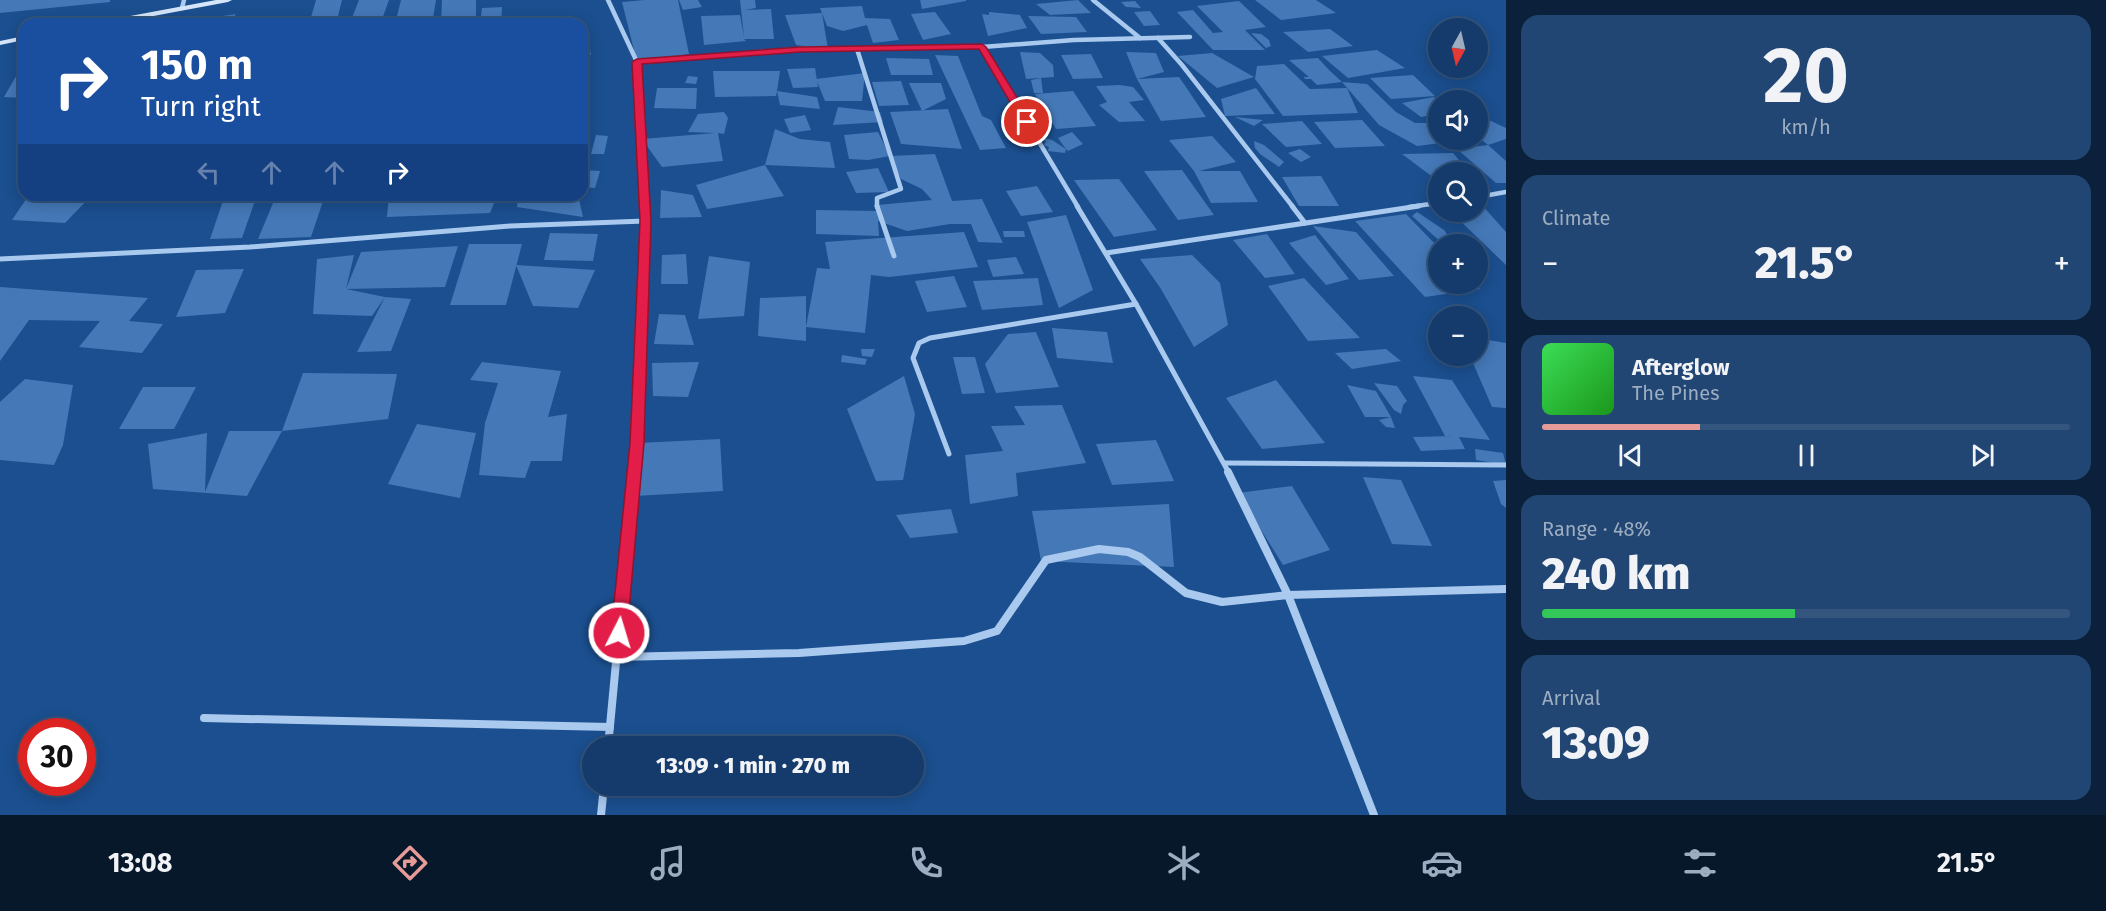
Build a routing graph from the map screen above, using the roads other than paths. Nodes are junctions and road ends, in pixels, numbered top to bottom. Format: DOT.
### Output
graph roads {
  1 [pos="228,0"];
  2 [pos="608,0"];
  3 [pos="1094,0"];
  4 [pos="183,4"];
  5 [pos="124,18"];
  6 [pos="1190,37"];
  7 [pos="1141,38"];
  8 [pos="1158,38"];
  9 [pos="18,39"];
  10 [pos="0,43"];
  11 [pos="982,47"];
  12 [pos="857,49"];
  13 [pos="637,62"];
  14 [pos="1506,192"];
  15 [pos="1488,195"];
  16 [pos="1428,205"];
  17 [pos="645,221"];
  18 [pos="1305,223"];
  19 [pos="1106,254"];
  20 [pos="894,256"];
  21 [pos="0,259"];
  22 [pos="1136,304"];
  23 [pos="950,454"];
  24 [pos="1224,463"];
  25 [pos="1506,465"];
  26 [pos="1506,590"];
  27 [pos="1288,595"];
  28 [pos="617,657"];
  29 [pos="204,718"];
  30 [pos="610,727"];
  31 [pos="609,736"];
  32 [pos="603,796"];
  33 [pos="601,815"];
  34 [pos="1374,815"];
  1 -- 4 [label="main road"];
  2 -- 13 [label="street"];
  3 -- 7 [label="street"];
  4 -- 5 [label="main road"];
  6 -- 8 [label="street"];
  7 -- 8 [label="street"];
  7 -- 11 [label="street"];
  8 -- 18 [label="street"];
  9 -- 10 [label="main road"];
  11 -- 12 [label="street"];
  11 -- 19 [label="street"];
  12 -- 13 [label="street"];
  12 -- 20 [label="street"];
  13 -- 17 [label="street"];
  14 -- 15 [label="street"];
  16 -- 18 [label="street"];
  17 -- 21 [label="street"];
  17 -- 28 [label="street"];
  18 -- 19 [label="street"];
  19 -- 22 [label="street"];
  22 -- 23 [label="street"];
  22 -- 24 [label="street"];
  24 -- 25 [label="street"];
  24 -- 27 [label="street"];
  26 -- 27 [label="street"];
  27 -- 28 [label="street"];
  27 -- 34 [label="street"];
  28 -- 30 [label="street"];
  29 -- 30 [label="street"];
  30 -- 31 [label="street"];
  32 -- 33 [label="street"];
}
